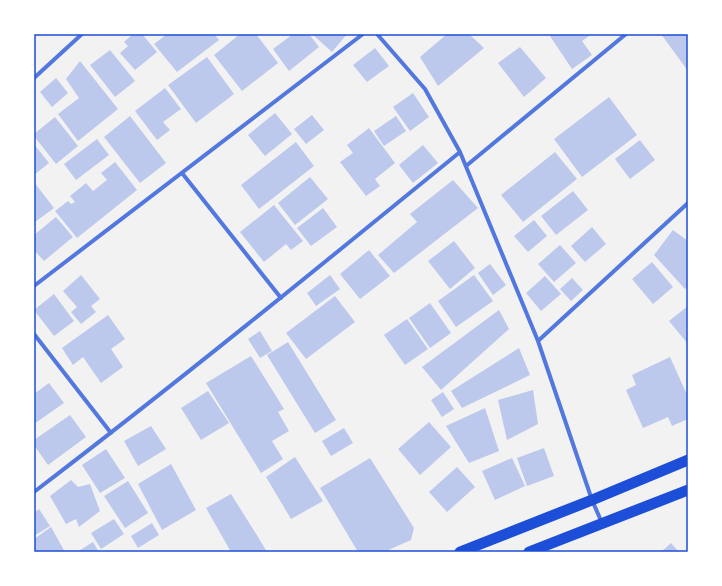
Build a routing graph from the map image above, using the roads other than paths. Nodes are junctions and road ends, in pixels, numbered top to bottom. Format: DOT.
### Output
graph roads {
  1 [pos="82,34"];
  2 [pos="363,34"];
  3 [pos="377,34"];
  4 [pos="626,34"];
  5 [pos="620,36"];
  6 [pos="34,78"];
  7 [pos="460,152"];
  8 [pos="466,166"];
  9 [pos="182,173"];
  10 [pos="688,203"];
  11 [pos="34,286"];
  12 [pos="281,298"];
  13 [pos="34,334"];
  14 [pos="538,341"];
  15 [pos="111,433"];
  16 [pos="688,460"];
  17 [pos="688,490"];
  18 [pos="34,492"];
  19 [pos="592,500"];
  20 [pos="602,524"];
  21 [pos="460,552"];
  22 [pos="529,552"];
  1 -- 6 [label="street"];
  2 -- 9 [label="street"];
  3 -- 7 [label="street"];
  4 -- 5 [label="street"];
  5 -- 8 [label="street"];
  7 -- 8 [label="street"];
  7 -- 12 [label="street"];
  8 -- 14 [label="street"];
  9 -- 11 [label="street"];
  9 -- 12 [label="street"];
  10 -- 14 [label="street"];
  12 -- 15 [label="street"];
  13 -- 15 [label="street"];
  14 -- 19 [label="street"];
  15 -- 18 [label="street"];
  16 -- 19 [label="highway"];
  17 -- 20 [label="highway"];
  19 -- 20 [label="street"];
  19 -- 21 [label="highway"];
  20 -- 22 [label="highway"];
}
